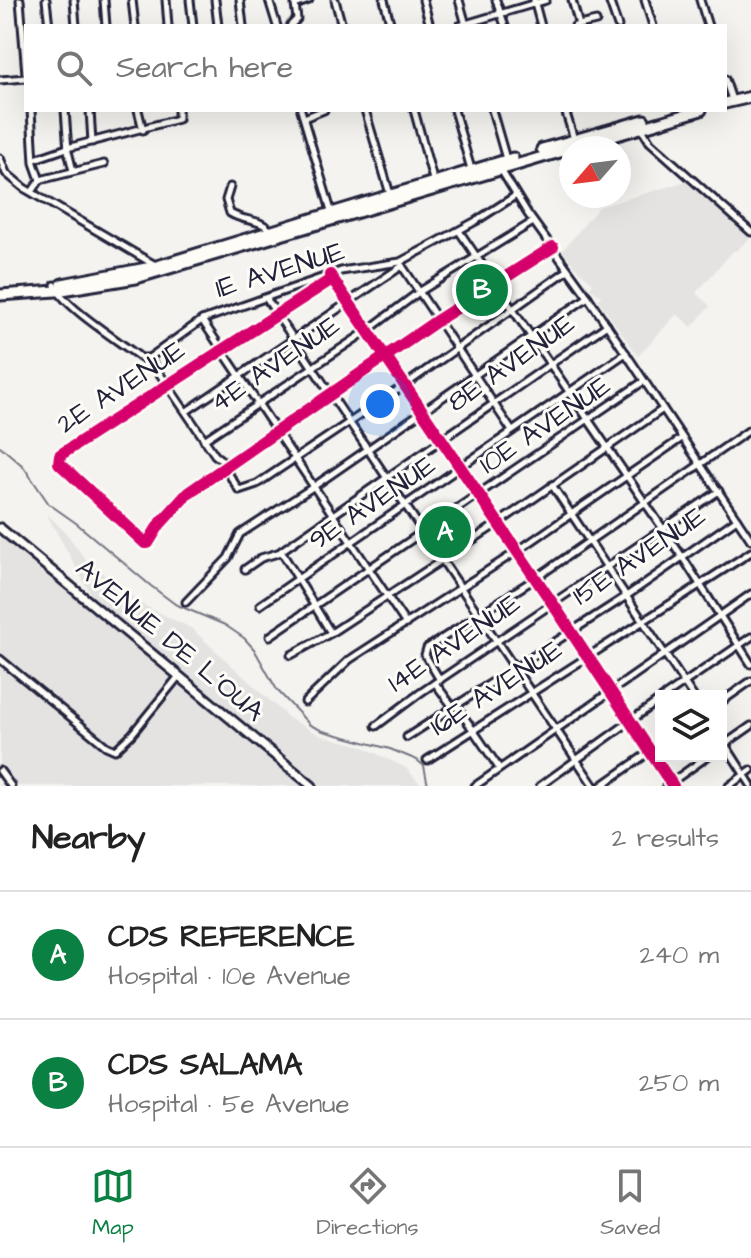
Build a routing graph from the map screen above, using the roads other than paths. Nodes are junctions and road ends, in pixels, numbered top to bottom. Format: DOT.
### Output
graph roads {
  1 [pos="20,0"];
  2 [pos="46,0"];
  3 [pos="74,0"];
  4 [pos="104,0"];
  5 [pos="132,0"];
  6 [pos="166,0"];
  7 [pos="190,0"];
  8 [pos="215,0"];
  9 [pos="240,0"];
  10 [pos="269,0"];
  11 [pos="309,0"];
  12 [pos="335,0"];
  13 [pos="384,0"];
  14 [pos="423,0"];
  15 [pos="459,0"];
  16 [pos="496,0"];
  17 [pos="546,0"];
  18 [pos="572,0"];
  19 [pos="609,0"];
  20 [pos="645,0"];
  21 [pos="700,0"];
  22 [pos="534,2"];
  23 [pos="500,13"];
  24 [pos="596,21"];
  25 [pos="49,24"];
  26 [pos="76,24"];
  27 [pos="106,24"];
  28 [pos="135,24"];
  29 [pos="168,24"];
  30 [pos="193,24"];
  31 [pos="218,24"];
  32 [pos="243,24"];
  33 [pos="276,24"];
  34 [pos="292,24"];
  35 [pos="341,24"];
  36 [pos="390,24"];
  37 [pos="429,24"];
  38 [pos="464,24"];
  39 [pos="467,24"];
  40 [pos="504,24"];
  41 [pos="540,24"];
  42 [pos="577,24"];
  43 [pos="585,24"];
  44 [pos="617,24"];
  45 [pos="652,24"];
  46 [pos="707,24"];
  47 [pos="24,51"];
  48 [pos="24,76"];
  49 [pos="0,80"];
  50 [pos="751,94"];
  51 [pos="728,99"];
  52 [pos="31,112"];
  53 [pos="65,112"];
  54 [pos="90,112"];
  55 [pos="138,112"];
  56 [pos="178,112"];
  57 [pos="302,112"];
  58 [pos="319,112"];
  59 [pos="366,112"];
  60 [pos="415,112"];
  61 [pos="455,112"];
  62 [pos="492,112"];
  63 [pos="566,112"];
  64 [pos="669,112"];
  65 [pos="688,112"];
  66 [pos="304,118"];
  67 [pos="642,119"];
  68 [pos="143,130"];
  69 [pos="573,136"];
  70 [pos="584,136"];
  71 [pos="92,142"];
  72 [pos="559,144"];
  73 [pos="67,148"];
  74 [pos="0,158"];
  75 [pos="35,159"];
  76 [pos="104,164"];
  77 [pos="501,164"];
  78 [pos="471,169"];
  79 [pos="73,171"];
  80 [pos="40,180"];
  81 [pos="435,184"];
  82 [pos="230,187"];
  83 [pos="32,192"];
  84 [pos="390,194"];
  85 [pos="515,196"];
  86 [pos="332,215"];
  87 [pos="533,222"];
  88 [pos="270,230"];
  89 [pos="459,231"];
  90 [pos="751,232"];
  91 [pos="553,247"];
  92 [pos="477,258"];
  93 [pos="401,264"];
  94 [pos="162,268"];
  95 [pos="568,270"];
  96 [pos="331,277"];
  97 [pos="496,285"];
  98 [pos="0,288"];
  99 [pos="56,288"];
  100 [pos="419,292"];
  101 [pos="0,295"];
  102 [pos="588,297"];
  103 [pos="266,298"];
  104 [pos="350,304"];
  105 [pos="513,310"];
  106 [pos="278,314"];
  107 [pos="202,320"];
  108 [pos="438,320"];
  109 [pos="607,325"];
  110 [pos="367,331"];
  111 [pos="530,336"];
  112 [pos="295,339"];
  113 [pos="456,347"];
  114 [pos="221,350"];
  115 [pos="626,353"];
  116 [pos="386,357"];
  117 [pos="149,358"];
  118 [pos="550,365"];
  119 [pos="314,367"];
  120 [pos="474,374"];
  121 [pos="240,377"];
  122 [pos="644,381"];
  123 [pos="169,385"];
  124 [pos="405,385"];
  125 [pos="568,392"];
  126 [pos="331,395"];
  127 [pos="494,403"];
  128 [pos="259,405"];
  129 [pos="663,409"];
  130 [pos="187,411"];
  131 [pos="422,412"];
  132 [pos="587,420"];
  133 [pos="351,422"];
  134 [pos="751,429"];
  135 [pos="278,431"];
  136 [pos="512,431"];
  137 [pos="682,438"];
  138 [pos="204,440"];
  139 [pos="442,440"];
  140 [pos="606,447"];
  141 [pos="367,448"];
  142 [pos="296,459"];
  143 [pos="699,464"];
  144 [pos="227,466"];
  145 [pos="460,467"];
  146 [pos="625,476"];
  147 [pos="385,478"];
  148 [pos="552,485"];
  149 [pos="313,487"];
  150 [pos="719,491"];
  151 [pos="477,496"];
  152 [pos="643,503"];
  153 [pos="405,505"];
  154 [pos="332,514"];
  155 [pos="571,514"];
  156 [pos="737,519"];
  157 [pos="497,524"];
  158 [pos="0,528"];
  159 [pos="663,530"];
  160 [pos="424,532"];
  161 [pos="751,540"];
  162 [pos="588,541"];
  163 [pos="351,542"];
  164 [pos="282,550"];
  165 [pos="516,552"];
  166 [pos="751,552"];
  167 [pos="683,558"];
  168 [pos="442,560"];
  169 [pos="368,568"];
  170 [pos="245,569"];
  171 [pos="606,569"];
  172 [pos="536,578"];
  173 [pos="296,579"];
  174 [pos="700,584"];
  175 [pos="461,587"];
  176 [pos="751,594"];
  177 [pos="388,595"];
  178 [pos="625,597"];
  179 [pos="186,602"];
  180 [pos="553,604"];
  181 [pos="260,605"];
  182 [pos="313,606"];
  183 [pos="480,615"];
  184 [pos="720,615"];
  185 [pos="641,622"];
  186 [pos="406,624"];
  187 [pos="571,631"];
  188 [pos="331,633"];
  189 [pos="270,636"];
  190 [pos="751,637"];
  191 [pos="498,642"];
  192 [pos="739,646"];
  193 [pos="666,653"];
  194 [pos="291,655"];
  195 [pos="588,657"];
  196 [pos="0,659"];
  197 [pos="751,664"];
  198 [pos="515,667"];
  199 [pos="179,676"];
  200 [pos="438,680"];
  201 [pos="751,681"];
  202 [pos="684,683"];
  203 [pos="674,690"];
  204 [pos="689,690"];
  205 [pos="610,691"];
  206 [pos="532,693"];
  207 [pos="727,698"];
  208 [pos="305,702"];
  209 [pos="655,704"];
  210 [pos="454,706"];
  211 [pos="394,707"];
  212 [pos="630,721"];
  213 [pos="376,726"];
  214 [pos="751,726"];
  215 [pos="556,728"];
  216 [pos="472,731"];
  217 [pos="407,737"];
  218 [pos="727,740"];
  219 [pos="655,748"];
  220 [pos="727,749"];
  221 [pos="651,751"];
  222 [pos="577,759"];
  223 [pos="427,760"];
  224 [pos="700,762"];
  225 [pos="499,768"];
  226 [pos="0,771"];
  227 [pos="748,772"];
  228 [pos="670,785"];
  229 [pos="751,785"];
  230 [pos="11,786"];
  231 [pos="312,786"];
  232 [pos="475,786"];
  233 [pos="540,786"];
  234 [pos="594,786"];
  235 [pos="601,786"];
  236 [pos="729,786"];
  1 -- 47 [label="street"];
  2 -- 25 [label="street"];
  3 -- 26 [label="street"];
  4 -- 27 [label="street"];
  5 -- 28 [label="street"];
  6 -- 29 [label="street"];
  7 -- 30 [label="street"];
  8 -- 31 [label="street"];
  9 -- 32 [label="street"];
  10 -- 33 [label="street"];
  11 -- 34 [label="street"];
  12 -- 35 [label="street"];
  13 -- 36 [label="street"];
  14 -- 37 [label="street"];
  15 -- 38 [label="street"];
  16 -- 23 [label="street"];
  17 -- 22 [label="street"];
  18 -- 42 [label="street"];
  19 -- 44 [label="street"];
  20 -- 45 [label="street"];
  21 -- 46 [label="street"];
  22 -- 23 [label="street"];
  22 -- 41 [label="street"];
  23 -- 39 [label="street"];
  23 -- 40 [label="street"];
  24 -- 43 [label="street"];
  48 -- 49 [label="street"];
  50 -- 51 [label="highway"];
  52 -- 75 [label="street"];
  53 -- 73 [label="street"];
  54 -- 71 [label="street"];
  55 -- 68 [label="street"];
  56 -- 68 [label="street"];
  57 -- 66 [label="street"];
  58 -- 66 [label="street"];
  59 -- 84 [label="street"];
  60 -- 81 [label="street"];
  61 -- 78 [label="street"];
  62 -- 77 [label="street"];
  63 -- 69 [label="street"];
  64 -- 67 [label="highway"];
  65 -- 67 [label="highway"];
  66 -- 86 [label="street"];
  67 -- 70 [label="highway"];
  67 -- 77 [label="highway"];
  67 -- 90 [label="street"];
  68 -- 71 [label="street"];
  71 -- 73 [label="street"];
  72 -- 77 [label="highway"];
  73 -- 75 [label="street"];
  73 -- 79 [label="street"];
  74 -- 83 [label="street"];
  75 -- 80 [label="street"];
  76 -- 79 [label="street"];
  77 -- 78 [label="highway"];
  77 -- 81 [label="highway"];
  77 -- 85 [label="street"];
  78 -- 81 [label="highway"];
  79 -- 80 [label="street"];
  80 -- 83 [label="street"];
  81 -- 84 [label="highway"];
  81 -- 86 [label="highway"];
  82 -- 88 [label="street"];
  83 -- 94 [label="street"];
  84 -- 86 [label="highway"];
  85 -- 87 [label="street"];
  85 -- 89 [label="street, 1E AVENUE"];
  86 -- 88 [label="highway"];
  86 -- 94 [label="highway"];
  87 -- 91 [label="street"];
  87 -- 92 [label="street, 4E AVENUE"];
  88 -- 94 [label="highway"];
  89 -- 92 [label="street"];
  89 -- 93 [label="street, 1E AVENUE"];
  91 -- 95 [label="street"];
  91 -- 97 [label="street"];
  92 -- 97 [label="street"];
  92 -- 100 [label="street, 4E AVENUE"];
  93 -- 96 [label="street, 1E AVENUE"];
  93 -- 100 [label="street"];
  93 -- 104 [label="street"];
  94 -- 99 [label="highway"];
  95 -- 102 [label="street"];
  95 -- 105 [label="street"];
  96 -- 103 [label="street, 1E AVENUE"];
  96 -- 104 [label="street"];
  96 -- 106 [label="street, 2E AVENUE"];
  97 -- 105 [label="street"];
  97 -- 108 [label="street"];
  98 -- 99 [label="highway"];
  99 -- 101 [label="highway"];
  99 -- 117 [label="street"];
  100 -- 108 [label="street"];
  100 -- 110 [label="street, 4E AVENUE"];
  102 -- 109 [label="street"];
  102 -- 111 [label="street"];
  103 -- 106 [label="street"];
  103 -- 107 [label="street, 1E AVENUE"];
  104 -- 110 [label="street"];
  104 -- 112 [label="street"];
  105 -- 111 [label="street"];
  105 -- 113 [label="street"];
  106 -- 112 [label="street"];
  106 -- 114 [label="street, 2E AVENUE"];
  107 -- 114 [label="street"];
  107 -- 117 [label="street, 1E AVENUE"];
  108 -- 113 [label="street"];
  108 -- 116 [label="street"];
  109 -- 115 [label="street"];
  109 -- 118 [label="street, 8E AVENUE"];
  110 -- 116 [label="street"];
  110 -- 119 [label="street, 4E AVENUE"];
  111 -- 118 [label="street"];
  111 -- 120 [label="street"];
  112 -- 119 [label="street"];
  112 -- 121 [label="street"];
  113 -- 120 [label="street"];
  113 -- 124 [label="street"];
  114 -- 121 [label="street"];
  114 -- 123 [label="street, 2E AVENUE"];
  115 -- 122 [label="street"];
  115 -- 125 [label="street, 9E AVENUE"];
  116 -- 124 [label="street"];
  116 -- 126 [label="street"];
  117 -- 123 [label="street"];
  118 -- 125 [label="street"];
  118 -- 127 [label="street, 8E AVENUE"];
  119 -- 126 [label="street"];
  119 -- 128 [label="street, 4E AVENUE"];
  120 -- 127 [label="street"];
  120 -- 131 [label="street"];
  121 -- 128 [label="street"];
  121 -- 130 [label="street"];
  122 -- 129 [label="street"];
  122 -- 132 [label="street, 10E AVENUE"];
  123 -- 130 [label="street"];
  123 -- 144 [label="street, 2E AVENUE"];
  124 -- 131 [label="street"];
  124 -- 133 [label="street"];
  125 -- 132 [label="street"];
  125 -- 136 [label="street, 9E AVENUE"];
  126 -- 133 [label="street"];
  126 -- 135 [label="street"];
  127 -- 136 [label="street"];
  127 -- 139 [label="street, 8E AVENUE"];
  128 -- 135 [label="street"];
  128 -- 138 [label="street, 4E AVENUE"];
  129 -- 137 [label="street"];
  129 -- 140 [label="street"];
  130 -- 138 [label="street"];
  131 -- 139 [label="street"];
  131 -- 141 [label="street"];
  132 -- 140 [label="street"];
  132 -- 151 [label="street, 10E AVENUE"];
  133 -- 141 [label="street"];
  133 -- 142 [label="street"];
  134 -- 143 [label="street"];
  135 -- 142 [label="street"];
  135 -- 144 [label="street"];
  136 -- 145 [label="street, 9E AVENUE"];
  137 -- 143 [label="street"];
  137 -- 146 [label="street"];
  138 -- 144 [label="street"];
  139 -- 145 [label="street"];
  139 -- 147 [label="street, 8E AVENUE"];
  140 -- 146 [label="street"];
  140 -- 148 [label="street"];
  141 -- 147 [label="street"];
  141 -- 149 [label="street"];
  142 -- 144 [label="street"];
  142 -- 149 [label="street"];
  143 -- 150 [label="street"];
  143 -- 152 [label="street"];
  145 -- 151 [label="street"];
  145 -- 153 [label="street, 9E AVENUE"];
  146 -- 152 [label="street"];
  146 -- 155 [label="street"];
  147 -- 153 [label="street"];
  147 -- 154 [label="street, 8E AVENUE"];
  148 -- 155 [label="street"];
  148 -- 157 [label="street"];
  149 -- 154 [label="street"];
  149 -- 179 [label="street"];
  150 -- 156 [label="street"];
  150 -- 159 [label="street, 14E AVENUE"];
  151 -- 157 [label="street"];
  151 -- 160 [label="street, 10E AVENUE"];
  152 -- 159 [label="street"];
  152 -- 162 [label="street"];
  153 -- 160 [label="street"];
  153 -- 163 [label="street, 9E AVENUE"];
  154 -- 163 [label="street"];
  154 -- 164 [label="street, 8E AVENUE"];
  155 -- 162 [label="street"];
  155 -- 165 [label="street"];
  156 -- 161 [label="street"];
  156 -- 167 [label="street, 15E AVENUE"];
  157 -- 165 [label="street"];
  157 -- 168 [label="street"];
  158 -- 199 [label="main road, AVENUE DE L'OUA"];
  159 -- 167 [label="street"];
  159 -- 171 [label="street, 14E AVENUE"];
  160 -- 168 [label="street"];
  160 -- 169 [label="street, 10E AVENUE"];
  162 -- 171 [label="street"];
  162 -- 172 [label="street"];
  163 -- 169 [label="street"];
  163 -- 173 [label="street, 9E AVENUE"];
  164 -- 170 [label="street, 8E AVENUE"];
  164 -- 173 [label="street"];
  165 -- 172 [label="street"];
  165 -- 175 [label="street"];
  166 -- 174 [label="street, 16E AVENUE"];
  167 -- 174 [label="street"];
  167 -- 178 [label="street, 15E AVENUE"];
  168 -- 175 [label="street"];
  168 -- 177 [label="street"];
  169 -- 177 [label="street"];
  169 -- 182 [label="street, 10E AVENUE"];
  171 -- 178 [label="street"];
  171 -- 180 [label="street, 14E AVENUE"];
  172 -- 180 [label="street"];
  172 -- 183 [label="street"];
  173 -- 181 [label="street, 9E AVENUE"];
  173 -- 182 [label="street"];
  174 -- 184 [label="street"];
  174 -- 185 [label="street, 16E AVENUE"];
  175 -- 183 [label="street"];
  175 -- 186 [label="street"];
  176 -- 184 [label="street"];
  177 -- 186 [label="street"];
  177 -- 188 [label="street"];
  178 -- 185 [label="street"];
  178 -- 187 [label="street, 15E AVENUE"];
  180 -- 187 [label="street"];
  180 -- 191 [label="street, 14E AVENUE"];
  182 -- 188 [label="street"];
  182 -- 189 [label="street, 10E AVENUE"];
  183 -- 191 [label="street"];
  183 -- 200 [label="street"];
  184 -- 192 [label="street"];
  184 -- 193 [label="street"];
  185 -- 193 [label="street"];
  185 -- 195 [label="street, 16E AVENUE"];
  186 -- 208 [label="street"];
  187 -- 195 [label="street"];
  187 -- 198 [label="street, 15E AVENUE"];
  188 -- 194 [label="street"];
  190 -- 192 [label="street"];
  191 -- 198 [label="street"];
  191 -- 200 [label="street, 14E AVENUE"];
  192 -- 197 [label="street"];
  192 -- 202 [label="street"];
  193 -- 202 [label="street"];
  193 -- 205 [label="street"];
  195 -- 205 [label="street"];
  195 -- 206 [label="street, 16E AVENUE"];
  196 -- 199 [label="street"];
  198 -- 206 [label="street"];
  198 -- 210 [label="street, 15E AVENUE"];
  199 -- 231 [label="main road, AVENUE DE L'OUA"];
  200 -- 210 [label="street"];
  200 -- 211 [label="street"];
  200 -- 213 [label="street, 14E AVENUE"];
  201 -- 207 [label="street"];
  202 -- 203 [label="street"];
  202 -- 204 [label="street"];
  205 -- 212 [label="street"];
  205 -- 215 [label="street"];
  206 -- 215 [label="street"];
  206 -- 216 [label="street, 16E AVENUE"];
  209 -- 212 [label="street"];
  210 -- 216 [label="street"];
  210 -- 217 [label="street, 15E AVENUE"];
  212 -- 221 [label="street"];
  212 -- 222 [label="street"];
  214 -- 218 [label="street"];
  215 -- 222 [label="street"];
  215 -- 225 [label="street"];
  216 -- 223 [label="street, 16E AVENUE"];
  216 -- 225 [label="street"];
  219 -- 221 [label="street"];
  220 -- 227 [label="street"];
  221 -- 228 [label="street"];
  221 -- 235 [label="street"];
  222 -- 233 [label="street"];
  222 -- 234 [label="street"];
  224 -- 228 [label="street"];
  225 -- 232 [label="street"];
  226 -- 230 [label="street"];
  227 -- 229 [label="street"];
  227 -- 236 [label="street"];
}
